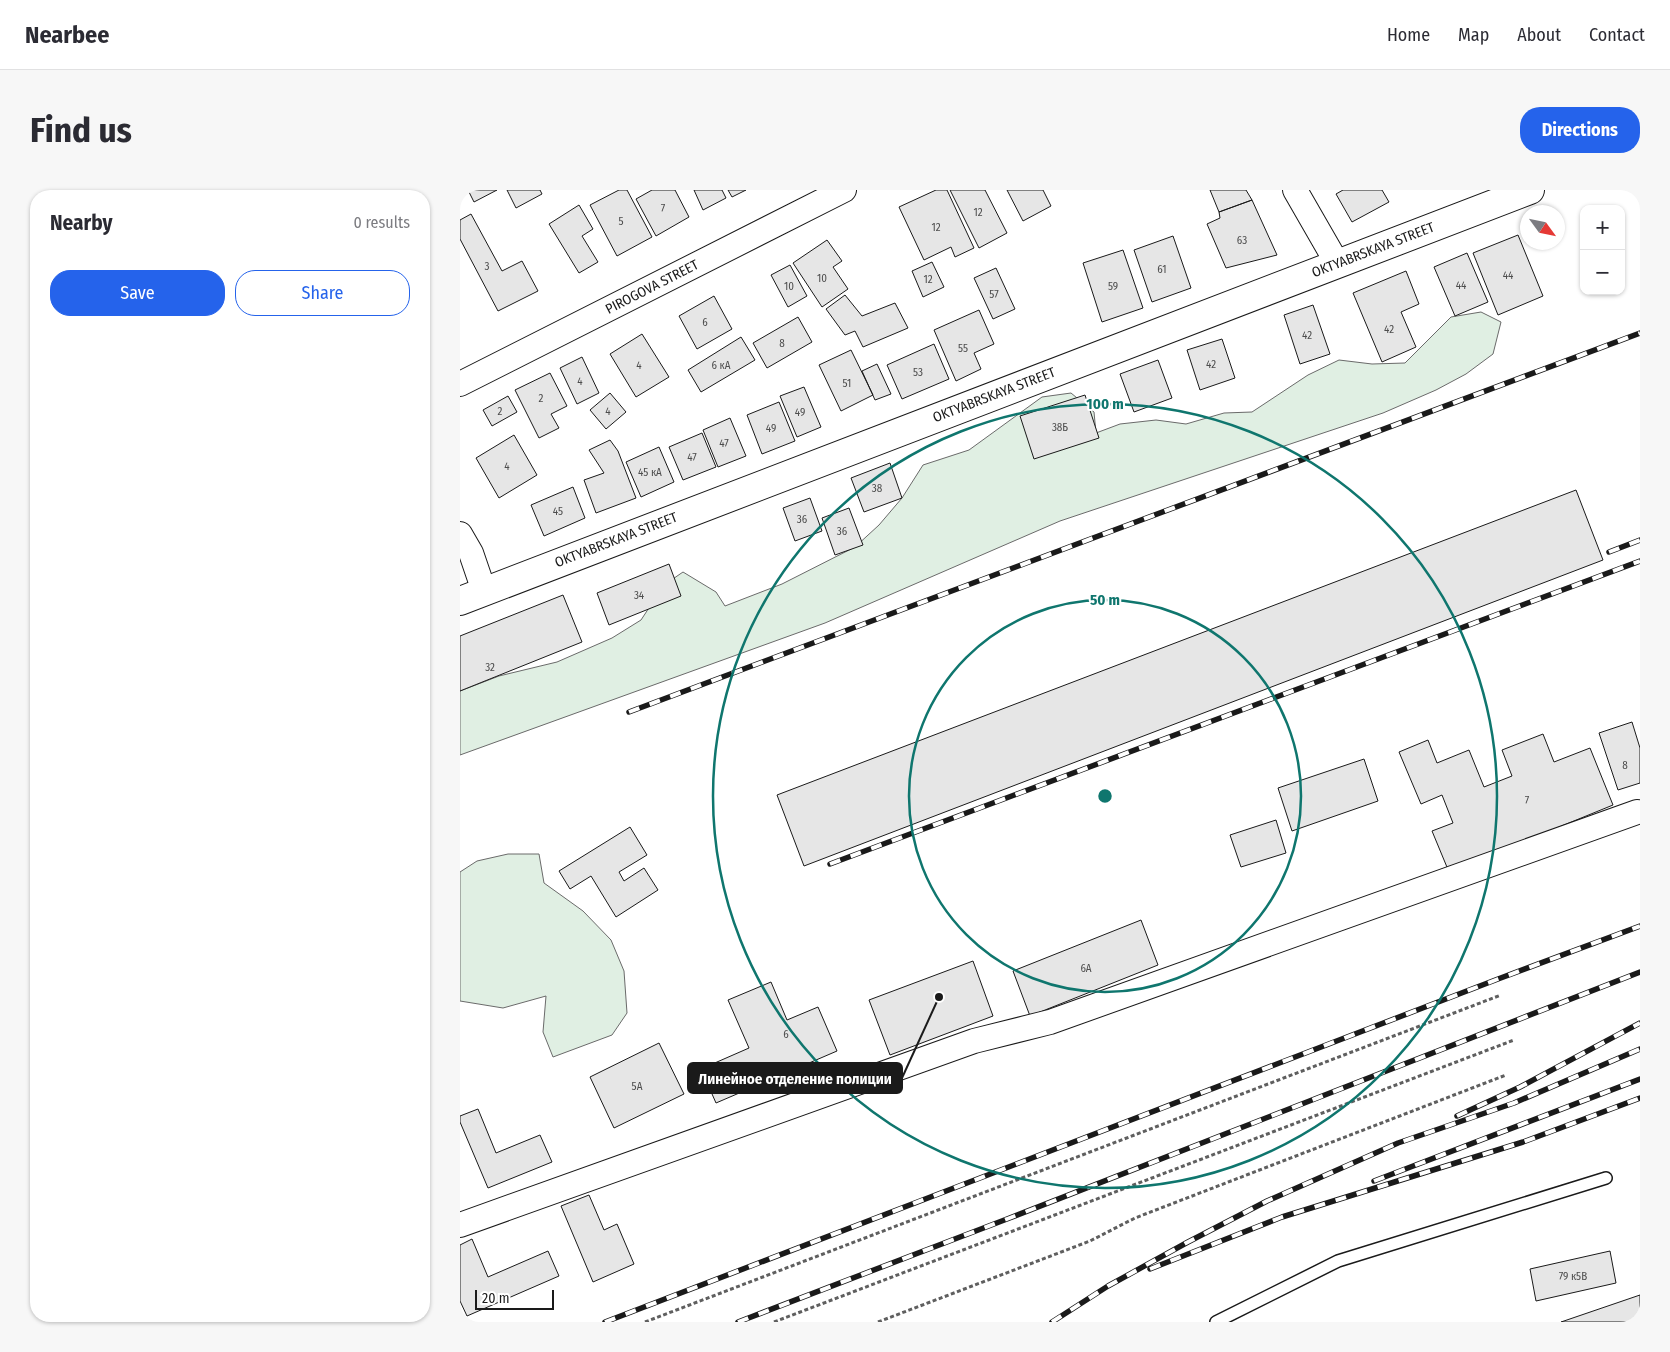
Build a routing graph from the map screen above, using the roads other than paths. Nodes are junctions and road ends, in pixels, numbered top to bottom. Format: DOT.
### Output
graph roads {
  1 [pos="844,190"];
  2 [pos="1295,190"];
  3 [pos="1530,190"];
  4 [pos="1337,263"];
  5 [pos="460,384"];
  6 [pos="460,534"];
  7 [pos="472,596"];
  8 [pos="1638,811"];
  9 [pos="1606,1178"];
  10 [pos="460,1225"];
  11 [pos="1216,1322"];
  1 -- 5 [label="street, PIROGOVA STREET"];
  2 -- 4 [label="street"];
  3 -- 4 [label="street, OKTYABRSKAYA STREET"];
  4 -- 7 [label="street, OKTYABRSKAYA STREET"];
  6 -- 7 [label="street"];
  8 -- 10 [label="street"];
  9 -- 11 [label="lane"];
}
